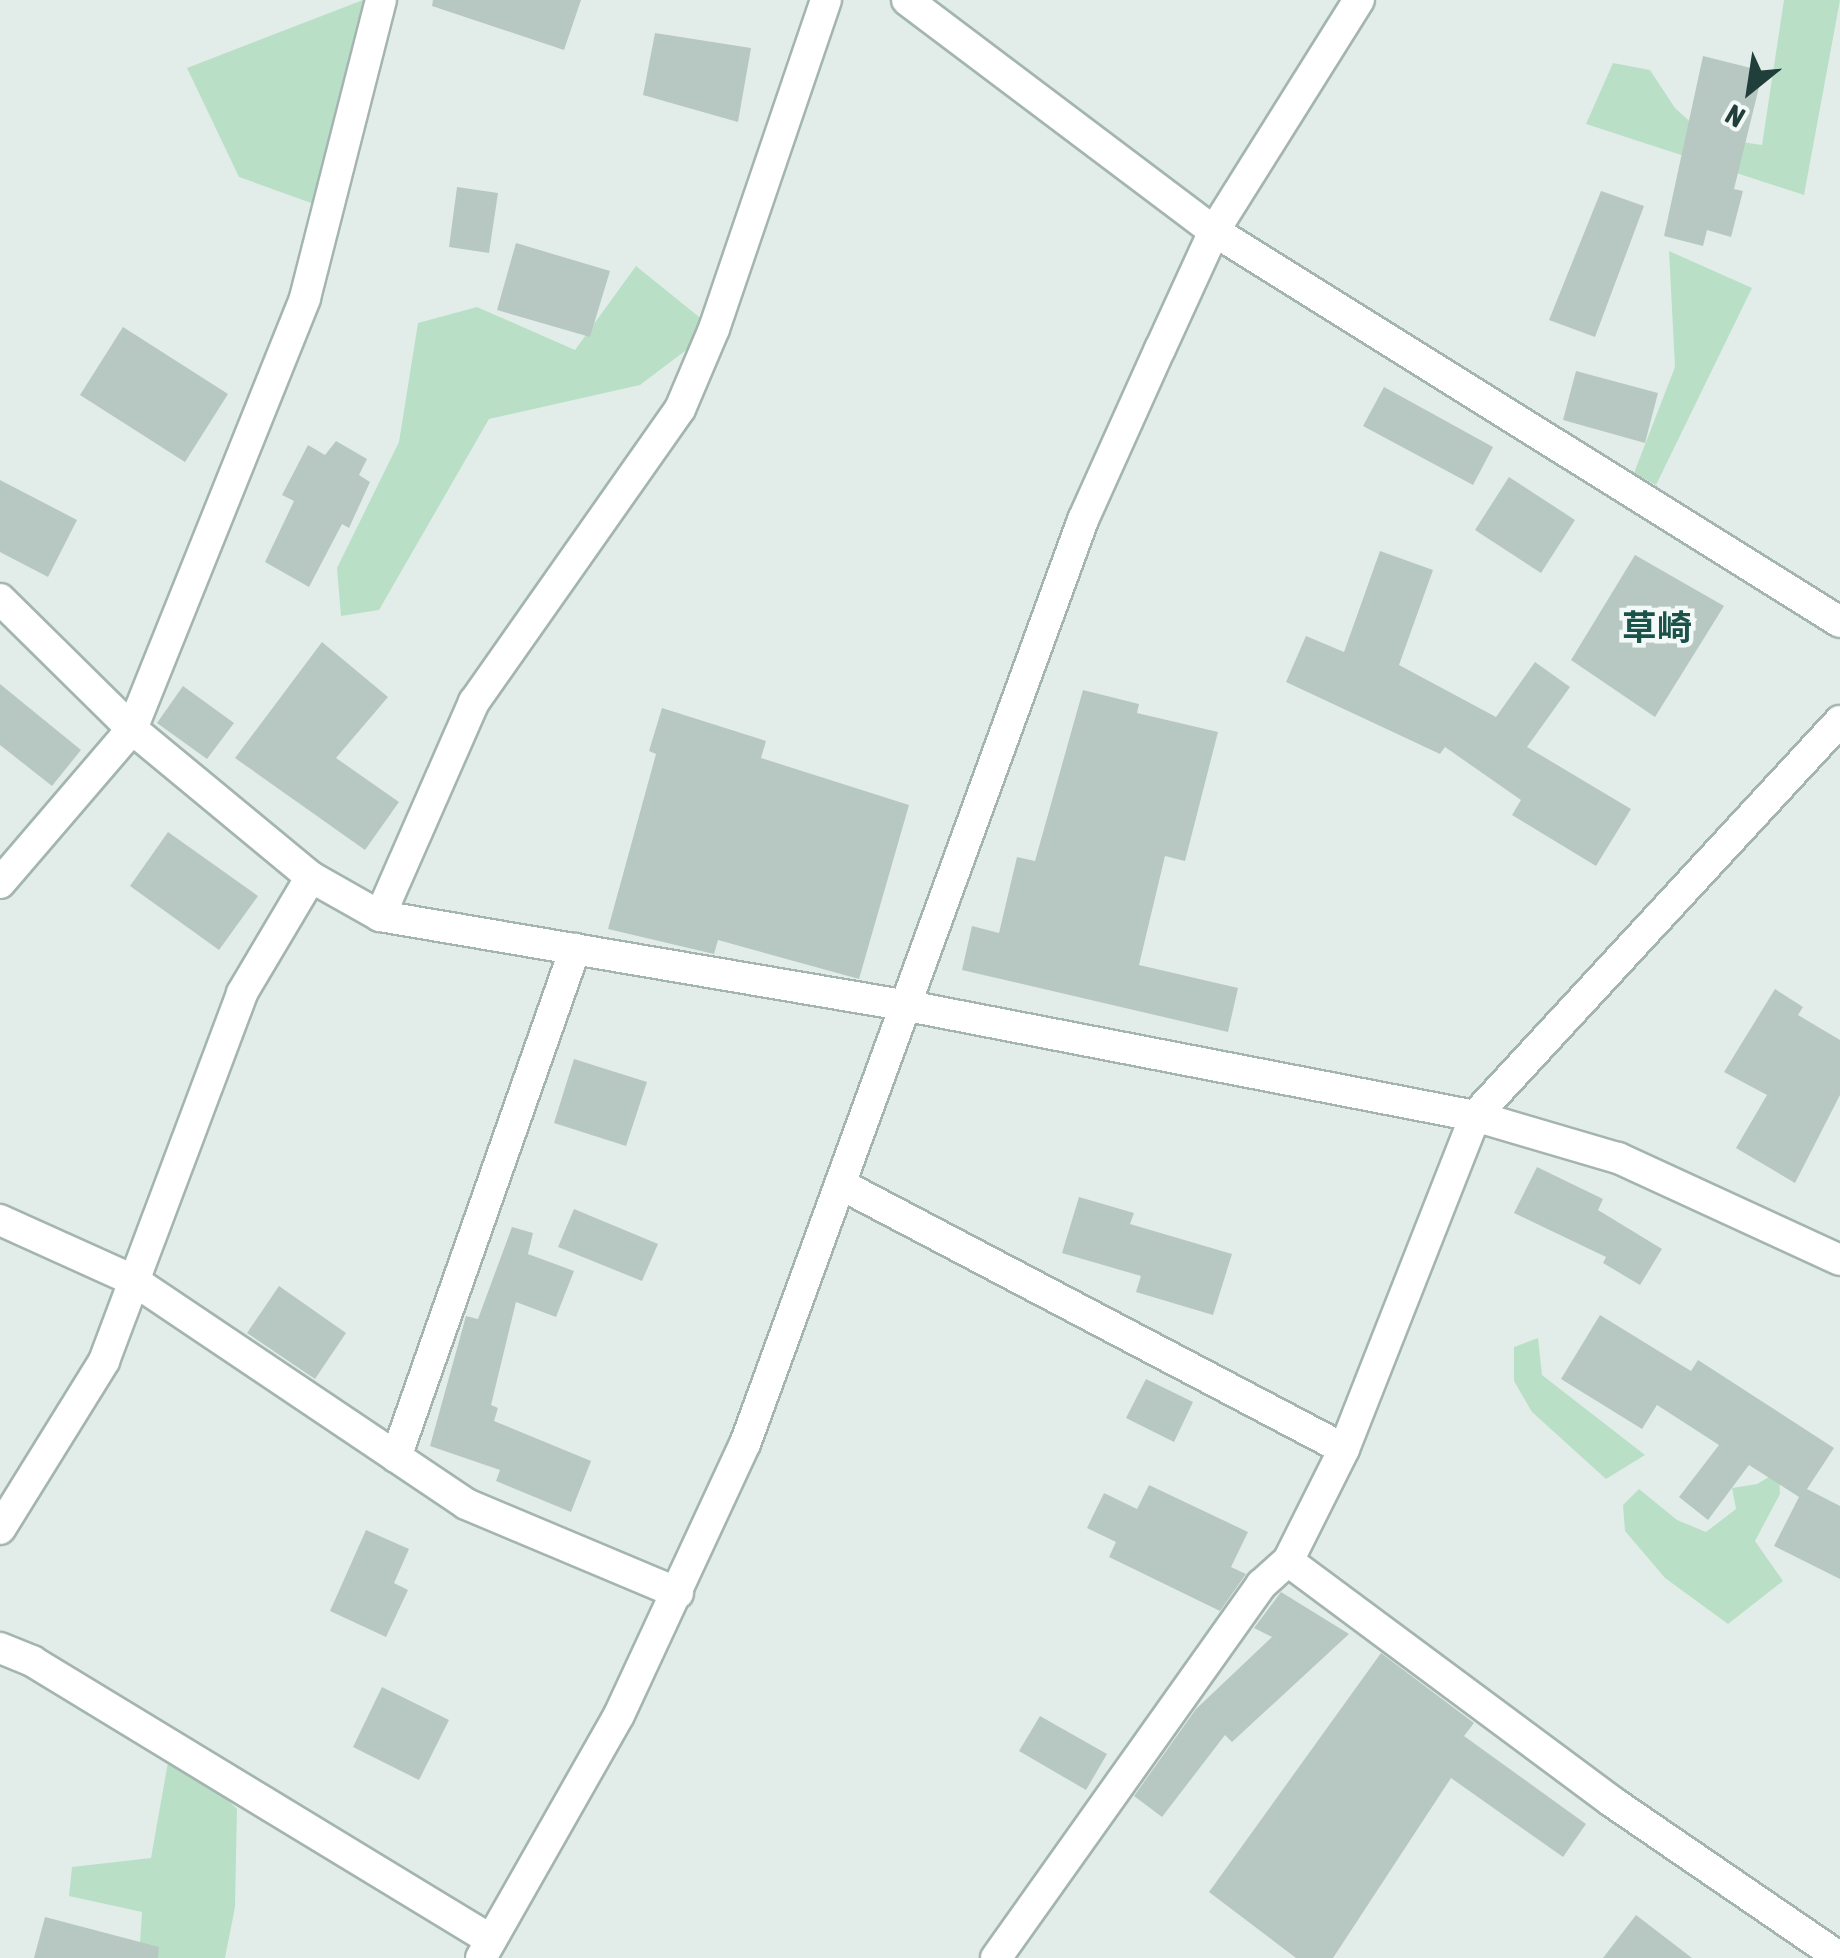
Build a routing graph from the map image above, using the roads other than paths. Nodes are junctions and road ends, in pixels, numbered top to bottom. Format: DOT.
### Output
graph roads {
  1 [pos="381,0"];
  2 [pos="826,0"];
  3 [pos="908,0"];
  4 [pos="1359,0"];
  5 [pos="1214,231"];
  6 [pos="0,600"];
  7 [pos="1840,622"];
  8 [pos="1840,720"];
  9 [pos="132,729"];
  10 [pos="311,877"];
  11 [pos="0,884"];
  12 [pos="380,916"];
  13 [pos="575,949"];
  14 [pos="908,1006"];
  15 [pos="1475,1116"];
  16 [pos="842,1185"];
  17 [pos="0,1220"];
  18 [pos="1840,1260"];
  19 [pos="133,1280"];
  20 [pos="1344,1449"];
  21 [pos="396,1458"];
  22 [pos="0,1530"];
  23 [pos="1288,1561"];
  24 [pos="678,1593"];
  25 [pos="0,1648"];
  26 [pos="486,1949"];
  27 [pos="996,1958"];
  28 [pos="1840,1958"];
  1 -- 9 [label="street"];
  2 -- 12 [label="street"];
  3 -- 5 [label="street"];
  4 -- 5 [label="street"];
  5 -- 7 [label="street"];
  5 -- 14 [label="street"];
  6 -- 9 [label="street"];
  8 -- 15 [label="street"];
  9 -- 10 [label="street"];
  9 -- 11 [label="street"];
  10 -- 12 [label="street"];
  10 -- 19 [label="street"];
  12 -- 13 [label="street"];
  13 -- 14 [label="street"];
  13 -- 21 [label="street"];
  14 -- 15 [label="street"];
  14 -- 16 [label="street"];
  15 -- 18 [label="street"];
  15 -- 20 [label="street"];
  16 -- 20 [label="street"];
  16 -- 24 [label="street"];
  17 -- 19 [label="street"];
  19 -- 21 [label="street"];
  19 -- 22 [label="street"];
  20 -- 23 [label="street"];
  21 -- 24 [label="street"];
  23 -- 27 [label="street"];
  23 -- 28 [label="street"];
  24 -- 26 [label="street"];
  25 -- 26 [label="street"];
}
